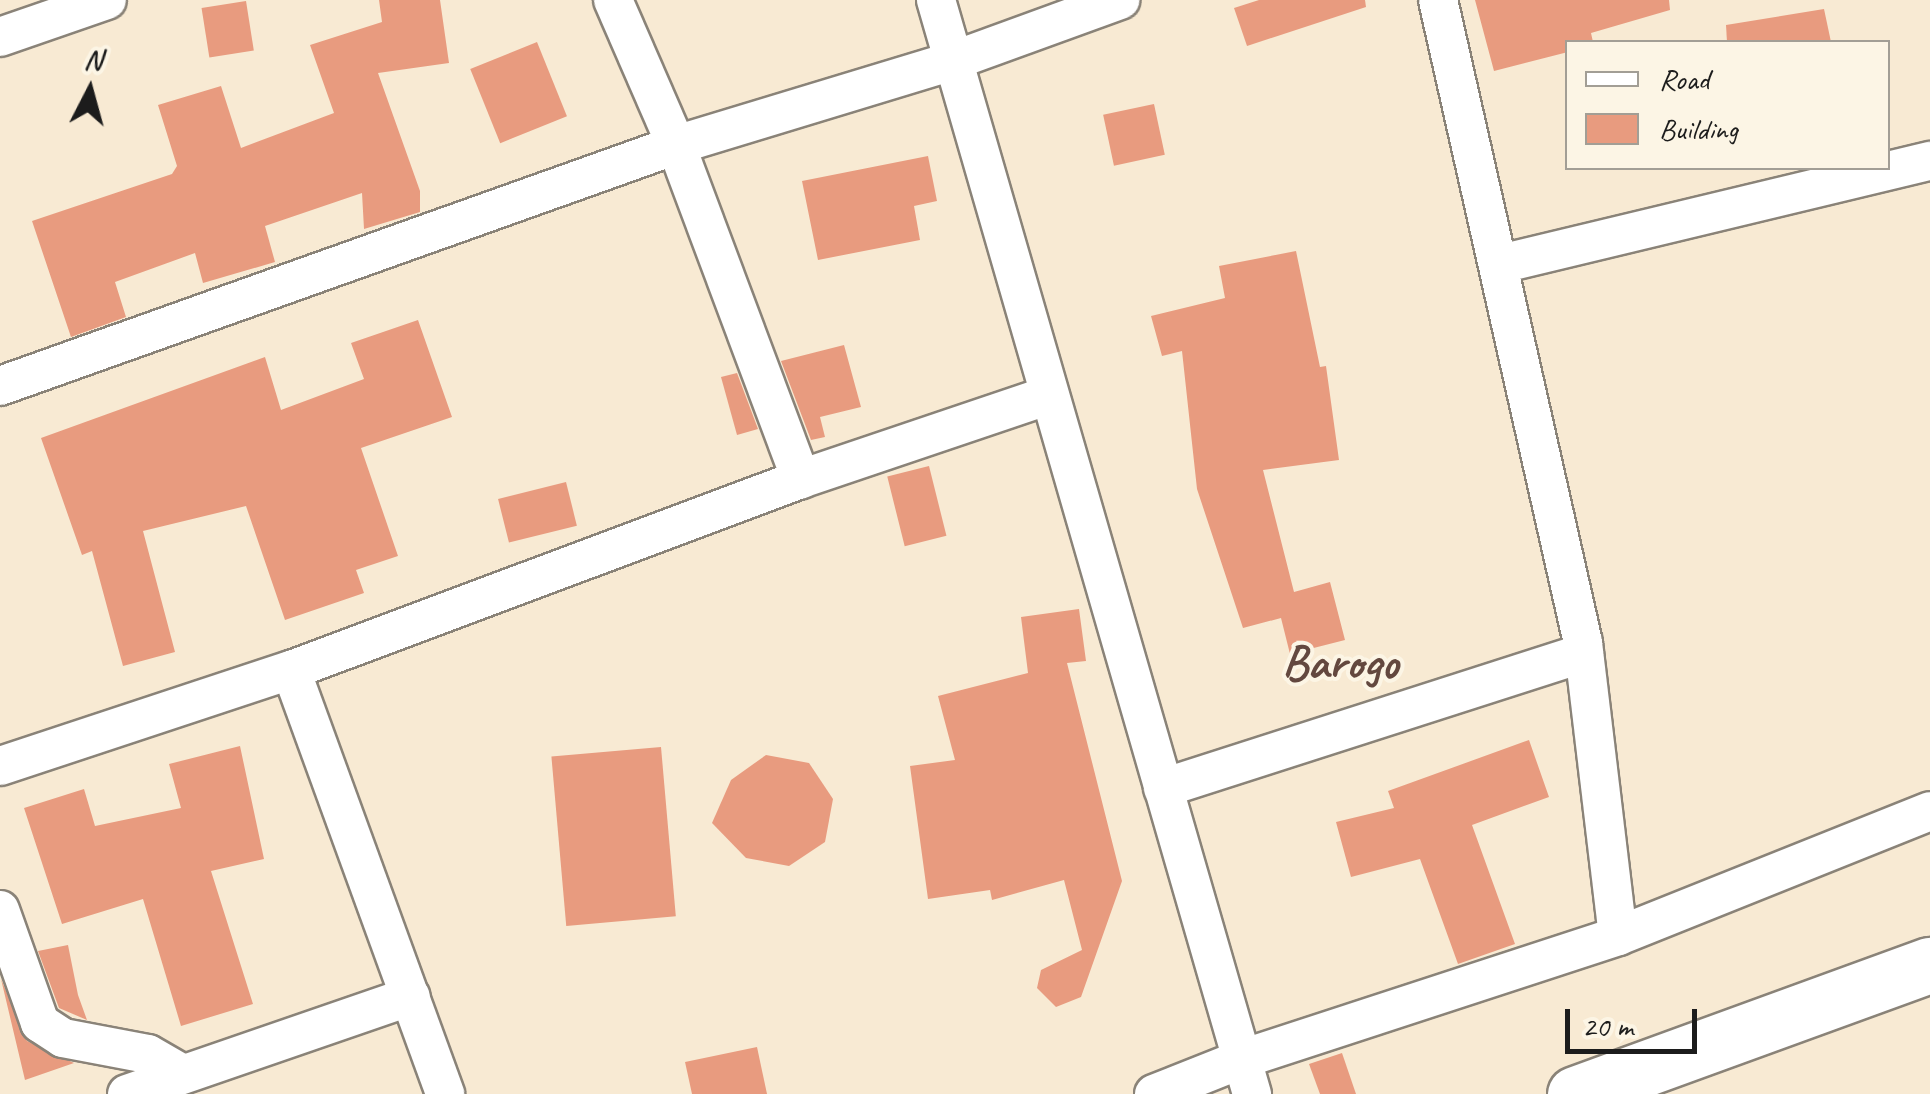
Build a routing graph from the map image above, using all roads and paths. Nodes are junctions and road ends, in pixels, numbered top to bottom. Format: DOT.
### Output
graph roads {
  1 [pos="107,0"];
  2 [pos="613,0"];
  3 [pos="936,0"];
  4 [pos="1120,0"];
  5 [pos="1438,0"];
  6 [pos="0,37"];
  7 [pos="955,60"];
  8 [pos="676,145"];
  9 [pos="1930,161"];
  10 [pos="1500,264"];
  11 [pos="0,386"];
  12 [pos="1050,395"];
  13 [pos="801,479"];
  14 [pos="1584,653"];
  15 [pos="291,670"];
  16 [pos="0,766"];
  17 [pos="1163,788"];
  18 [pos="1930,811"];
  19 [pos="0,910"];
  20 [pos="1618,936"];
  21 [pos="1930,966"];
  22 [pos="411,996"];
  23 [pos="182,1074"];
  24 [pos="1247,1076"];
  25 [pos="128,1094"];
  26 [pos="445,1094"];
  27 [pos="1154,1094"];
  28 [pos="1575,1094"];
  1 -- 6 [label="street"];
  2 -- 8 [label="street"];
  3 -- 7 [label="street"];
  4 -- 7 [label="street"];
  5 -- 10 [label="street"];
  7 -- 8 [label="street"];
  7 -- 12 [label="street"];
  8 -- 11 [label="street"];
  8 -- 13 [label="street"];
  9 -- 10 [label="street"];
  10 -- 14 [label="street"];
  12 -- 13 [label="street"];
  12 -- 17 [label="street"];
  13 -- 15 [label="street"];
  14 -- 17 [label="street"];
  14 -- 20 [label="street"];
  15 -- 16 [label="street"];
  15 -- 22 [label="street"];
  17 -- 24 [label="street"];
  18 -- 20 [label="street"];
  19 -- 23 [label="street"];
  20 -- 24 [label="street"];
  21 -- 28 [label="highway"];
  22 -- 23 [label="street"];
  22 -- 26 [label="street"];
  23 -- 25 [label="street"];
  24 -- 27 [label="street"];
}
